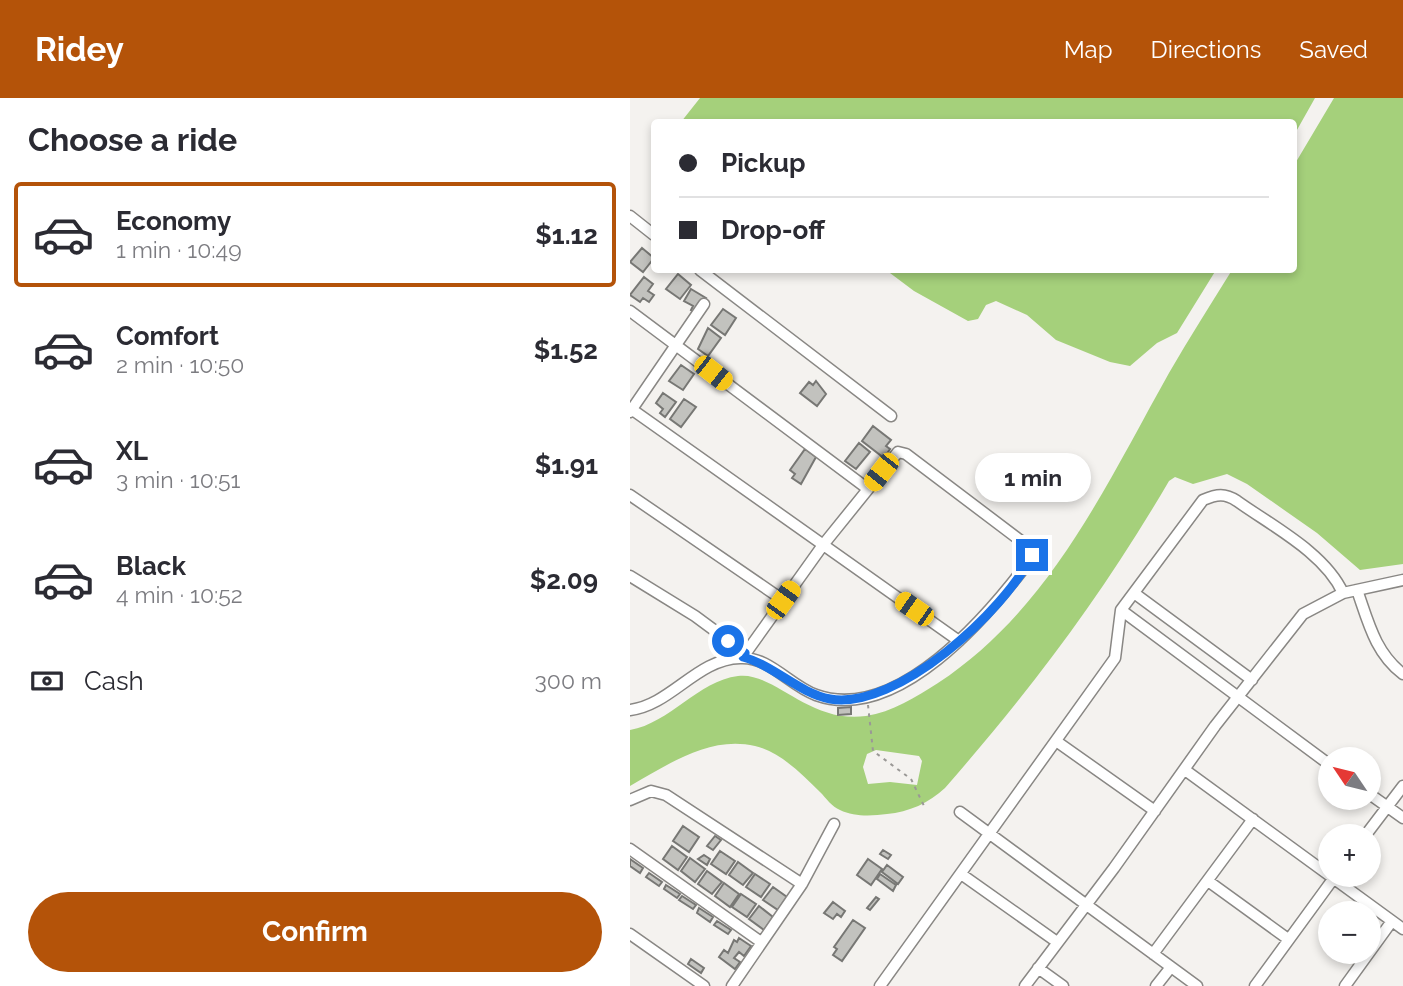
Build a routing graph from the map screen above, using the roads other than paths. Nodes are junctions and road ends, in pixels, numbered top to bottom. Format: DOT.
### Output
graph roads {
  1 [pos="630,216"];
  2 [pos="651,233"];
  3 [pos="704,273"];
  4 [pos="704,304"];
  5 [pos="630,311"];
  6 [pos="677,346"];
  7 [pos="631,410"];
  8 [pos="891,416"];
  9 [pos="868,489"];
  10 [pos="630,495"];
  11 [pos="823,545"];
  12 [pos="630,576"];
  13 [pos="1403,580"];
  14 [pos="1357,590"];
  15 [pos="1134,593"];
  16 [pos="1343,593"];
  17 [pos="783,600"];
  18 [pos="1121,610"];
  19 [pos="959,641"];
  20 [pos="744,655"];
  21 [pos="1403,674"];
  22 [pos="1252,680"];
  23 [pos="1238,698"];
  24 [pos="630,710"];
  25 [pos="1056,741"];
  26 [pos="1318,756"];
  27 [pos="1185,770"];
  28 [pos="1403,786"];
  29 [pos="630,800"];
  30 [pos="1381,802"];
  31 [pos="1388,807"];
  32 [pos="1155,811"];
  33 [pos="960,812"];
  34 [pos="1403,818"];
  35 [pos="1253,819"];
  36 [pos="834,824"];
  37 [pos="1375,824"];
  38 [pos="990,834"];
  39 [pos="630,849"];
  40 [pos="1318,865"];
  41 [pos="961,874"];
  42 [pos="1208,881"];
  43 [pos="802,884"];
  44 [pos="1327,887"];
  45 [pos="1348,887"];
  46 [pos="1086,904"];
  47 [pos="1392,921"];
  48 [pos="1403,929"];
  49 [pos="630,934"];
  50 [pos="1288,939"];
  51 [pos="761,942"];
  52 [pos="1057,942"];
  53 [pos="1153,954"];
  54 [pos="1171,967"];
  55 [pos="1038,968"];
  56 [pos="704,986"];
  57 [pos="732,986"];
  58 [pos="880,986"];
  59 [pos="1025,986"];
  60 [pos="1063,986"];
  61 [pos="1156,986"];
  62 [pos="1197,986"];
  63 [pos="1255,986"];
  64 [pos="1345,986"];
  1 -- 2 [label="street"];
  3 -- 8 [label="street"];
  4 -- 6 [label="street"];
  5 -- 6 [label="street"];
  6 -- 7 [label="street"];
  6 -- 9 [label="street"];
  7 -- 11 [label="street"];
  9 -- 11 [label="street"];
  9 -- 19 [label="street"];
  10 -- 17 [label="street"];
  11 -- 17 [label="street"];
  11 -- 19 [label="street"];
  12 -- 20 [label="street"];
  13 -- 14 [label="street"];
  14 -- 16 [label="street"];
  14 -- 21 [label="street"];
  15 -- 16 [label="street"];
  15 -- 18 [label="street"];
  15 -- 22 [label="street"];
  16 -- 22 [label="street"];
  17 -- 20 [label="street"];
  18 -- 23 [label="street"];
  18 -- 25 [label="street"];
  19 -- 20 [label="street"];
  20 -- 24 [label="street"];
  22 -- 23 [label="street"];
  23 -- 26 [label="street"];
  23 -- 27 [label="street"];
  25 -- 32 [label="street"];
  25 -- 38 [label="street"];
  27 -- 32 [label="street"];
  27 -- 35 [label="street"];
  28 -- 31 [label="street"];
  29 -- 43 [label="street"];
  30 -- 31 [label="street"];
  31 -- 34 [label="street"];
  31 -- 37 [label="street"];
  32 -- 46 [label="street"];
  33 -- 38 [label="street"];
  35 -- 40 [label="street"];
  35 -- 42 [label="street"];
  36 -- 43 [label="street"];
  38 -- 41 [label="street"];
  38 -- 46 [label="street"];
  39 -- 51 [label="street"];
  41 -- 52 [label="street"];
  41 -- 58 [label="street"];
  42 -- 50 [label="street"];
  42 -- 53 [label="street"];
  43 -- 51 [label="street"];
  44 -- 50 [label="street"];
  45 -- 47 [label="street"];
  46 -- 52 [label="street"];
  46 -- 53 [label="street"];
  47 -- 48 [label="street"];
  47 -- 64 [label="street"];
  49 -- 56 [label="street"];
  50 -- 63 [label="street"];
  51 -- 57 [label="street"];
  52 -- 55 [label="street"];
  53 -- 54 [label="street"];
  54 -- 61 [label="street"];
  54 -- 62 [label="street"];
  55 -- 59 [label="street"];
  55 -- 60 [label="street"];
}
